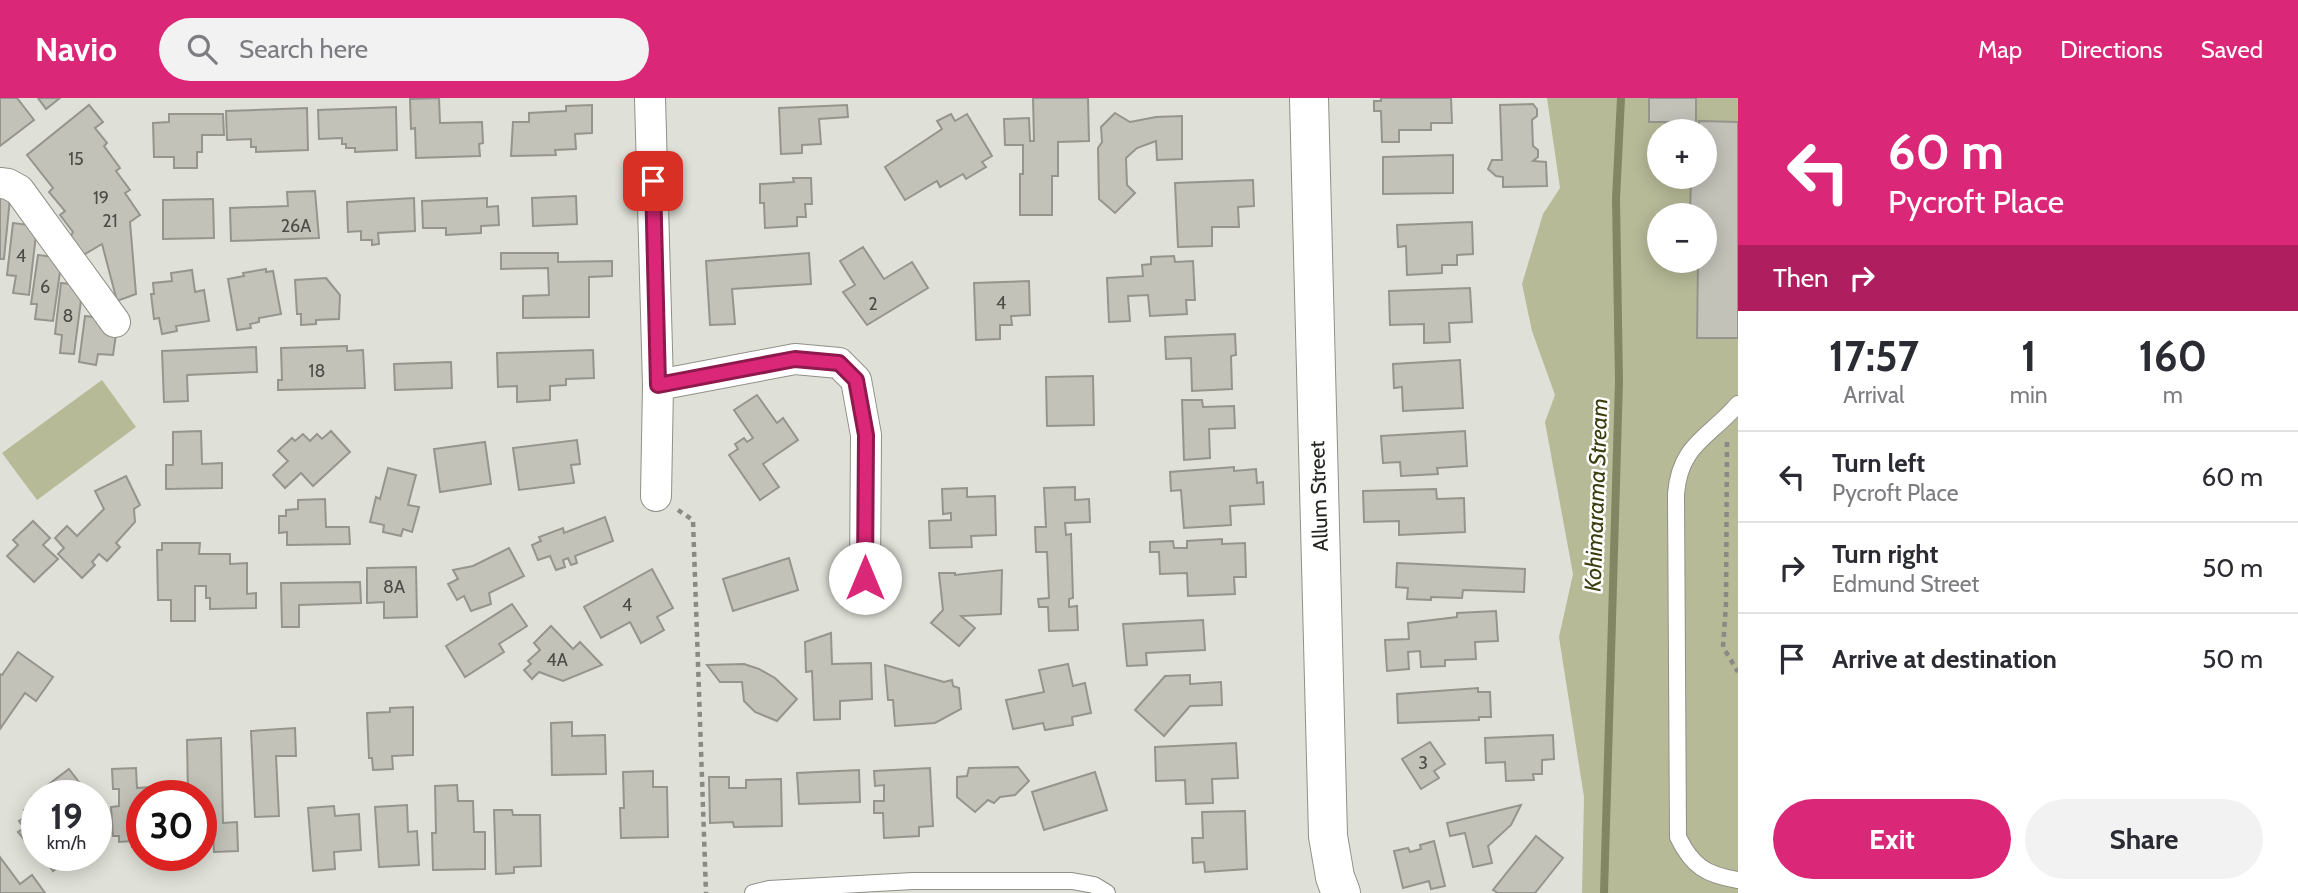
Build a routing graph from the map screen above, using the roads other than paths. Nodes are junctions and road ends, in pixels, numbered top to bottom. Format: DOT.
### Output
graph roads {
  1 [pos="650,98"];
  2 [pos="1309,98"];
  3 [pos="0,183"];
  4 [pos="116,322"];
  5 [pos="658,385"];
  6 [pos="1733,411"];
  7 [pos="656,496"];
  8 [pos="865,578"];
  9 [pos="1738,880"];
  10 [pos="752,893"];
  11 [pos="1107,893"];
  12 [pos="1341,893"];
  1 -- 5 [label="street"];
  2 -- 12 [label="street, Allum Street"];
  3 -- 4 [label="street"];
  5 -- 7 [label="street"];
  5 -- 8 [label="street"];
  6 -- 9 [label="lane"];
  10 -- 11 [label="lane"];
}
